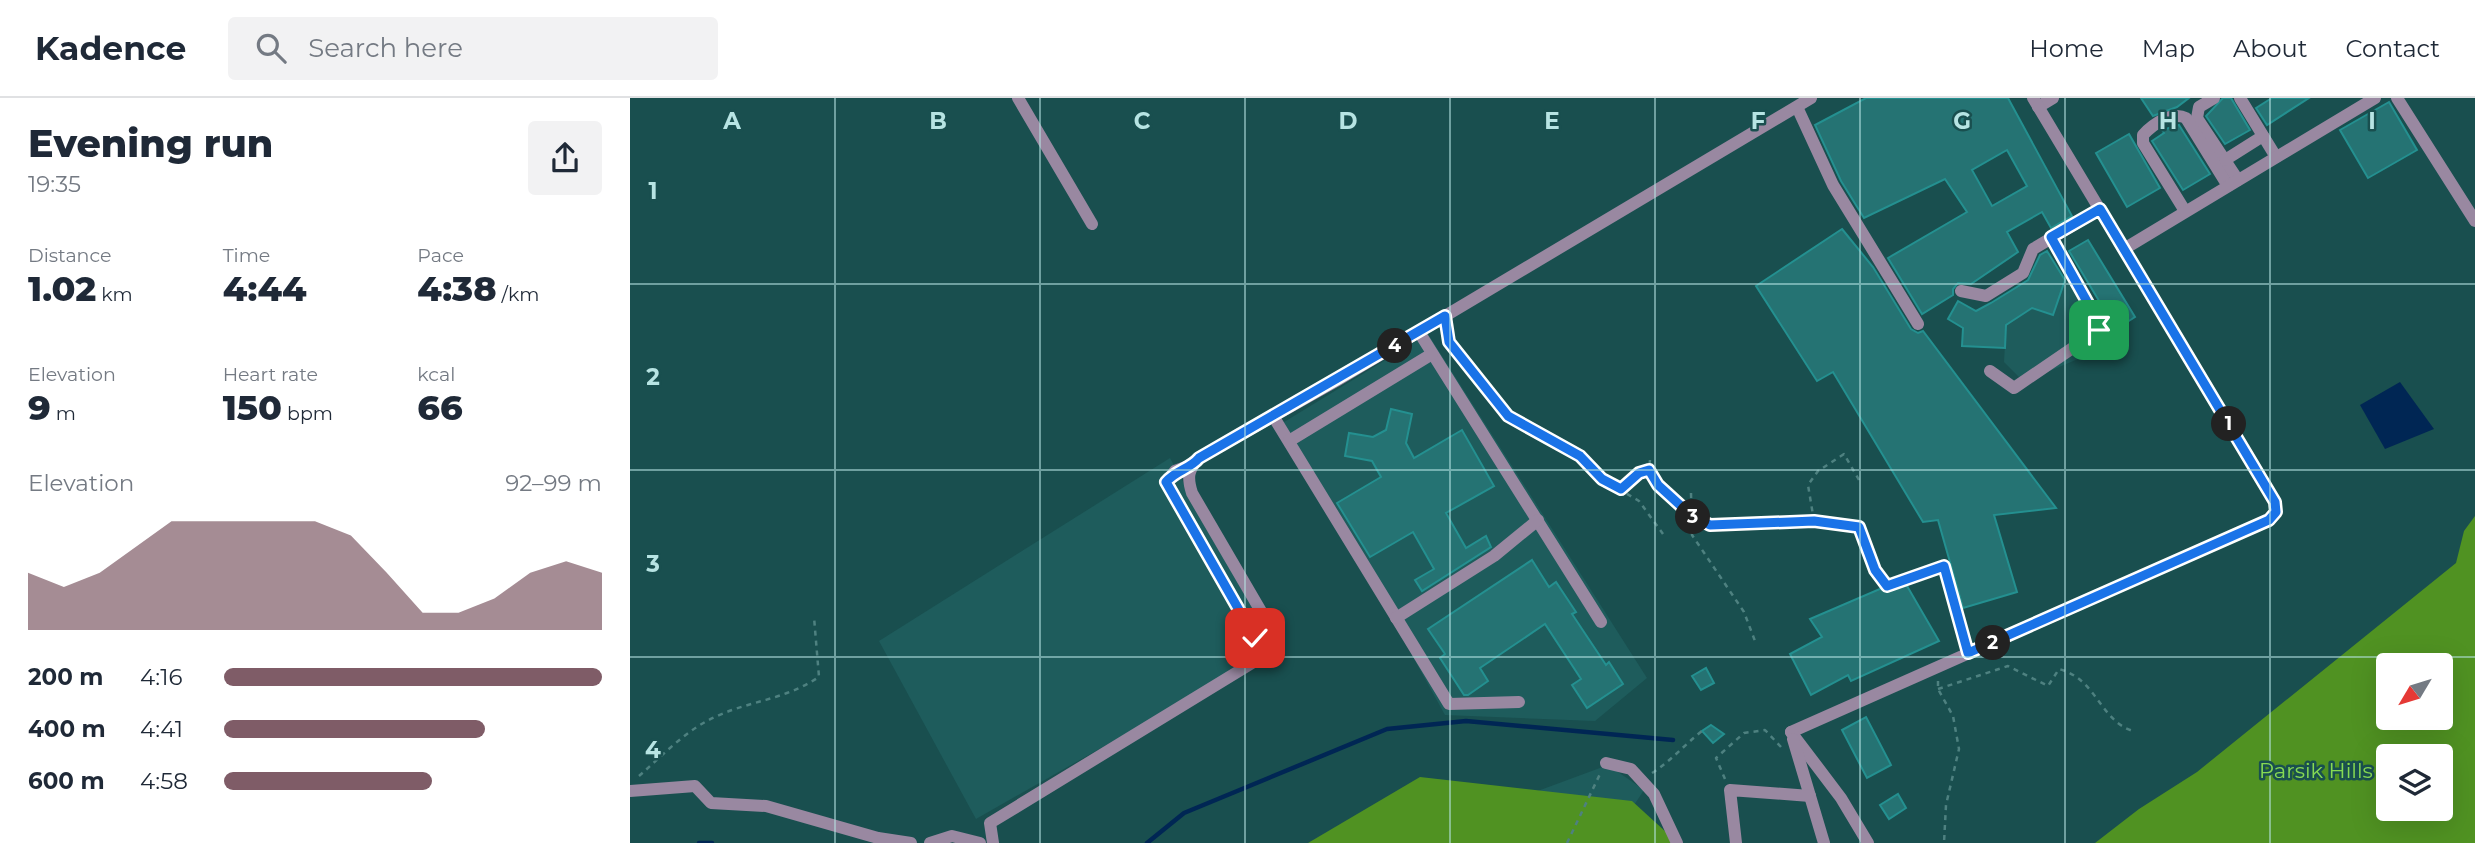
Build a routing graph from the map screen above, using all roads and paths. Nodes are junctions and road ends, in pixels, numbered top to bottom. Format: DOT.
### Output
graph roads {
  1 [pos="1018,98"];
  2 [pos="1811,98"];
  3 [pos="2053,98"];
  4 [pos="2214,98"];
  5 [pos="2240,98"];
  6 [pos="2375,98"];
  7 [pos="2397,98"];
  8 [pos="2036,102"];
  9 [pos="1797,107"];
  10 [pos="2263,136"];
  11 [pos="2276,157"];
  12 [pos="2225,160"];
  13 [pos="2233,183"];
  14 [pos="2100,209"];
  15 [pos="2185,211"];
  16 [pos="2475,221"];
  17 [pos="1092,224"];
  18 [pos="2051,237"];
  19 [pos="2124,249"];
  20 [pos="1961,291"];
  21 [pos="1445,316"];
  22 [pos="1918,324"];
  23 [pos="1419,332"];
  24 [pos="1432,354"];
  25 [pos="1990,371"];
  26 [pos="1273,416"];
  27 [pos="1289,441"];
  28 [pos="1650,460"];
  29 [pos="1194,464"];
  30 [pos="1649,470"];
  31 [pos="1859,480"];
  32 [pos="1621,489"];
  33 [pos="1691,493"];
  34 [pos="1692,516"];
  35 [pos="1538,520"];
  36 [pos="1814,521"];
  37 [pos="1663,534"];
  38 [pos="814,617"];
  39 [pos="1396,618"];
  40 [pos="1601,622"];
  41 [pos="1255,638"];
  42 [pos="1755,641"];
  43 [pos="1968,653"];
  44 [pos="1937,667"];
  45 [pos="1938,689"];
  46 [pos="1520,702"];
  47 [pos="1702,731"];
  48 [pos="2133,731"];
  49 [pos="1791,732"];
  50 [pos="1784,751"];
  51 [pos="1606,763"];
  52 [pos="1640,779"];
  53 [pos="630,784"];
  54 [pos="1730,790"];
  55 [pos="630,791"];
  56 [pos="1810,796"];
  57 [pos="911,843"];
  58 [pos="930,843"];
  59 [pos="980,843"];
  60 [pos="993,843"];
  61 [pos="1567,843"];
  62 [pos="1677,843"];
  63 [pos="1736,843"];
  64 [pos="1824,843"];
  65 [pos="1868,843"];
  66 [pos="1944,843"];
  1 -- 17 [label="street"];
  2 -- 9 [label="street"];
  3 -- 8 [label="street"];
  4 -- 12 [label="street"];
  5 -- 10 [label="street"];
  6 -- 11 [label="street"];
  7 -- 16 [label="street"];
  8 -- 14 [label="street"];
  9 -- 21 [label="street"];
  9 -- 22 [label="street"];
  10 -- 11 [label="street"];
  10 -- 12 [label="street"];
  11 -- 13 [label="street"];
  12 -- 13 [label="street"];
  13 -- 15 [label="street"];
  13 -- 15 [label="street"];
  14 -- 18 [label="street"];
  14 -- 19 [label="street"];
  15 -- 19 [label="street"];
  18 -- 20 [label="street"];
  18 -- 25 [label="street"];
  19 -- 43 [label="street"];
  21 -- 23 [label="street"];
  21 -- 32 [label="path"];
  23 -- 24 [label="street"];
  23 -- 26 [label="street"];
  24 -- 27 [label="street"];
  24 -- 35 [label="street"];
  26 -- 27 [label="street"];
  26 -- 29 [label="street"];
  27 -- 39 [label="street"];
  28 -- 30 [label="path"];
  29 -- 41 [label="street"];
  29 -- 60 [label="street"];
  30 -- 32 [label="path"];
  30 -- 34 [label="path"];
  31 -- 36 [label="path"];
  32 -- 37 [label="path"];
  33 -- 34 [label="path"];
  34 -- 36 [label="path"];
  34 -- 42 [label="path"];
  35 -- 39 [label="street"];
  35 -- 40 [label="street"];
  36 -- 43 [label="path"];
  38 -- 53 [label="path"];
  39 -- 46 [label="street"];
  43 -- 44 [label="street"];
  44 -- 45 [label="path"];
  44 -- 49 [label="street"];
  45 -- 48 [label="path"];
  45 -- 66 [label="path"];
  47 -- 52 [label="path"];
  49 -- 56 [label="street"];
  49 -- 65 [label="street"];
  50 -- 54 [label="path"];
  51 -- 52 [label="street"];
  51 -- 61 [label="path"];
  52 -- 62 [label="street"];
  54 -- 56 [label="street"];
  54 -- 63 [label="street"];
  55 -- 57 [label="street"];
  56 -- 64 [label="street"];
  58 -- 59 [label="street"];
}
